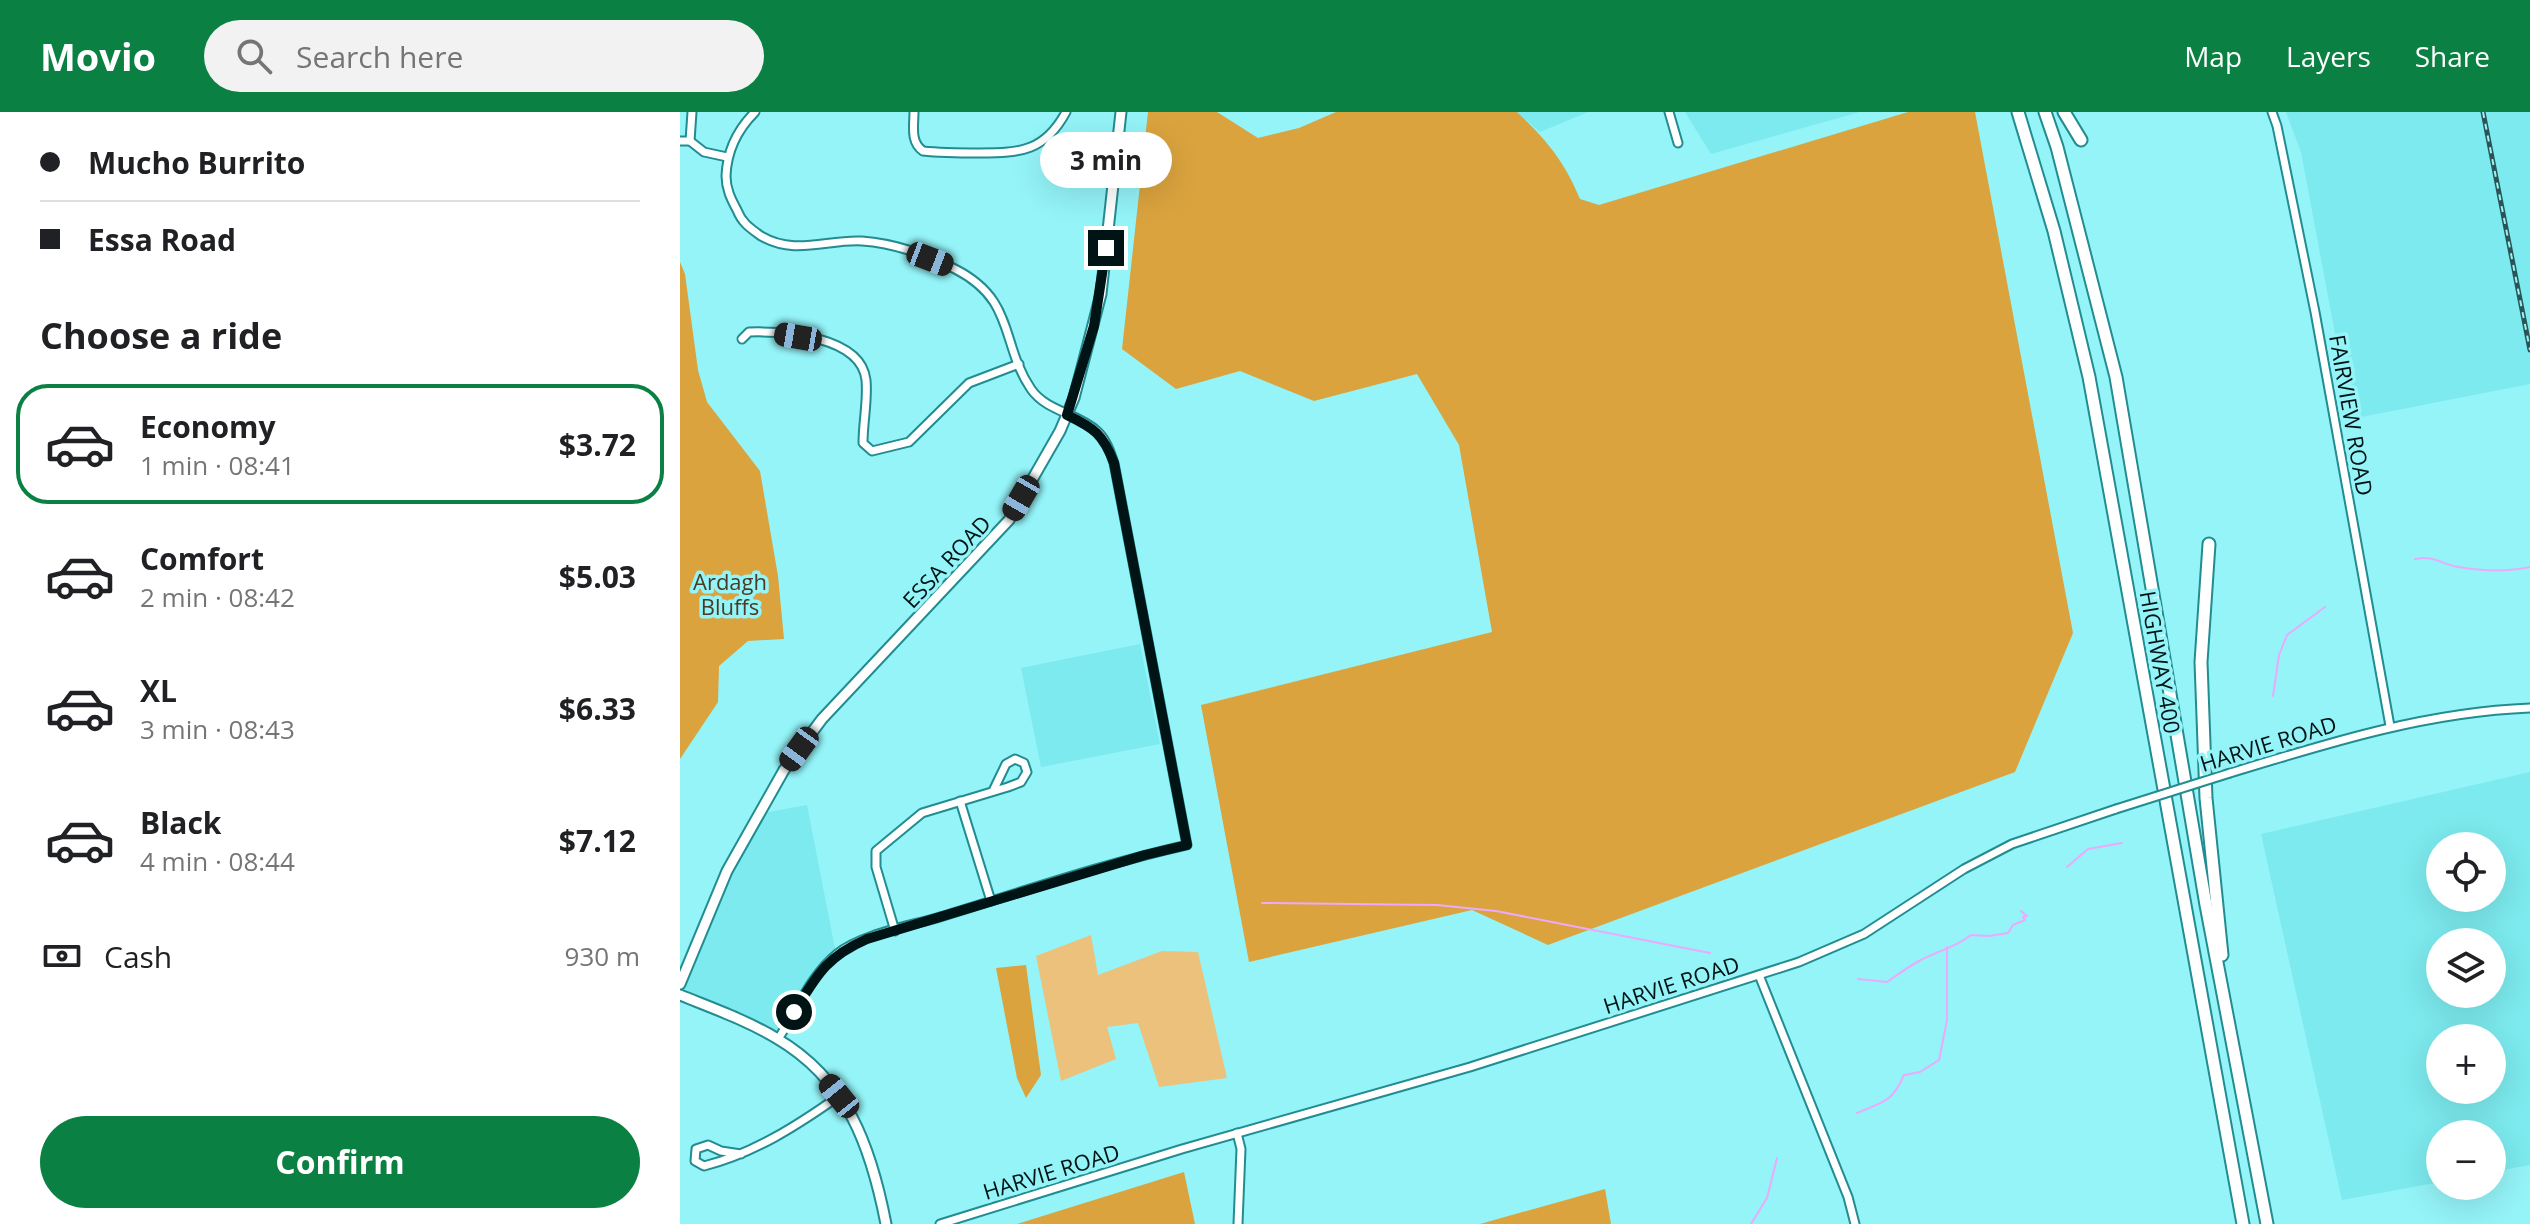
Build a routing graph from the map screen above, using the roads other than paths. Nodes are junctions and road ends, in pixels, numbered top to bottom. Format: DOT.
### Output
graph roads {
  1 [pos="692,112"];
  2 [pos="755,112"];
  3 [pos="914,112"];
  4 [pos="1066,112"];
  5 [pos="1121,112"];
  6 [pos="1669,112"];
  7 [pos="2018,112"];
  8 [pos="2045,112"];
  9 [pos="2064,112"];
  10 [pos="2272,112"];
  11 [pos="2081,140"];
  12 [pos="680,141"];
  13 [pos="690,141"];
  14 [pos="1678,143"];
  15 [pos="727,157"];
  16 [pos="742,339"];
  17 [pos="1019,364"];
  18 [pos="1067,415"];
  19 [pos="2209,544"];
  20 [pos="2530,708"];
  21 [pos="2390,726"];
  22 [pos="993,791"];
  23 [pos="960,801"];
  24 [pos="991,901"];
  25 [pos="895,931"];
  26 [pos="1759,975"];
  27 [pos="680,984"];
  28 [pos="2222,992"];
  29 [pos="680,995"];
  30 [pos="778,1039"];
  31 [pos="839,1096"];
  32 [pos="1237,1133"];
  33 [pos="741,1154"];
  34 [pos="886,1224"];
  35 [pos="940,1224"];
  36 [pos="1238,1224"];
  37 [pos="1855,1224"];
  38 [pos="2243,1224"];
  39 [pos="2267,1224"];
  1 -- 13 [label="street"];
  2 -- 15 [label="street"];
  3 -- 4 [label="street"];
  5 -- 18 [label="main road, ESSA ROAD"];
  6 -- 14 [label="street"];
  7 -- 38 [label="highway, HIGHWAY 400"];
  8 -- 28 [label="highway, HIGHWAY 400"];
  9 -- 11 [label="highway"];
  10 -- 21 [label="street, FAIRVIEW ROAD"];
  12 -- 13 [label="street"];
  13 -- 15 [label="street"];
  15 -- 17 [label="street"];
  16 -- 17 [label="street"];
  17 -- 18 [label="street"];
  18 -- 24 [label="street"];
  18 -- 27 [label="main road, ESSA ROAD"];
  19 -- 28 [label="highway"];
  20 -- 21 [label="street, HARVIE ROAD"];
  21 -- 26 [label="street, HARVIE ROAD, bridge"];
  22 -- 22 [label="street"];
  22 -- 23 [label="street"];
  23 -- 24 [label="street"];
  23 -- 25 [label="street"];
  24 -- 25 [label="street"];
  25 -- 30 [label="street"];
  26 -- 32 [label="street, HARVIE ROAD"];
  26 -- 37 [label="street"];
  28 -- 39 [label="highway, HIGHWAY 400"];
  29 -- 30 [label="main road"];
  30 -- 31 [label="main road"];
  31 -- 33 [label="street"];
  31 -- 34 [label="main road"];
  32 -- 35 [label="street, HARVIE ROAD"];
  32 -- 36 [label="street"];
  33 -- 33 [label="street"];
}
